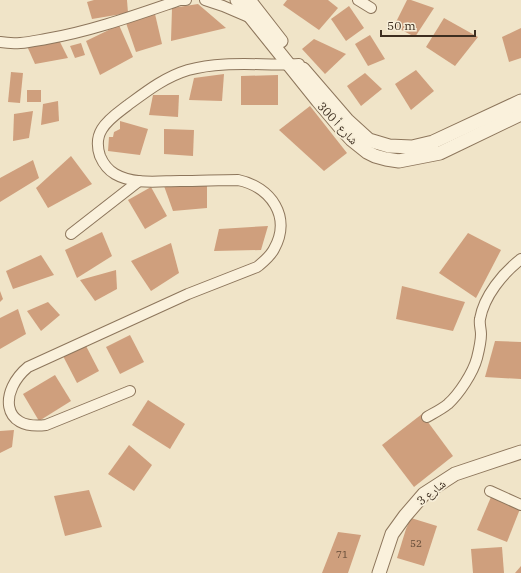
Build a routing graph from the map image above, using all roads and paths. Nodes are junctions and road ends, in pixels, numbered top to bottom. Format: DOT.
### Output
graph roads {
  1 [pos="186,0"];
  2 [pos="205,0"];
  3 [pos="237,0"];
  4 [pos="249,0"];
  5 [pos="358,0"];
  6 [pos="371,8"];
  7 [pos="250,18"];
  8 [pos="268,25"];
  9 [pos="0,42"];
  10 [pos="294,65"];
  11 [pos="521,101"];
  12 [pos="521,114"];
  13 [pos="463,135"];
  14 [pos="138,182"];
  15 [pos="71,234"];
  16 [pos="521,260"];
  17 [pos="130,391"];
  18 [pos="427,417"];
  19 [pos="521,452"];
  20 [pos="490,490"];
  21 [pos="521,505"];
  22 [pos="379,573"];
  1 -- 9 [label="street"];
  2 -- 7 [label="street"];
  3 -- 7 [label="street, شارع أ 300"];
  4 -- 8 [label="street, شارع أ 300"];
  5 -- 6 [label="street"];
  7 -- 8 [label="street"];
  7 -- 10 [label="street, شارع أ 300"];
  8 -- 10 [label="street, شارع أ 300"];
  10 -- 13 [label="street, شارع أ 300"];
  10 -- 14 [label="street"];
  11 -- 13 [label="street, شارع أ 300"];
  12 -- 13 [label="street, شارع أ 300"];
  14 -- 15 [label="street"];
  14 -- 17 [label="street"];
  16 -- 18 [label="street"];
  19 -- 22 [label="street, شارع 3"];
  20 -- 21 [label="street"];
}
